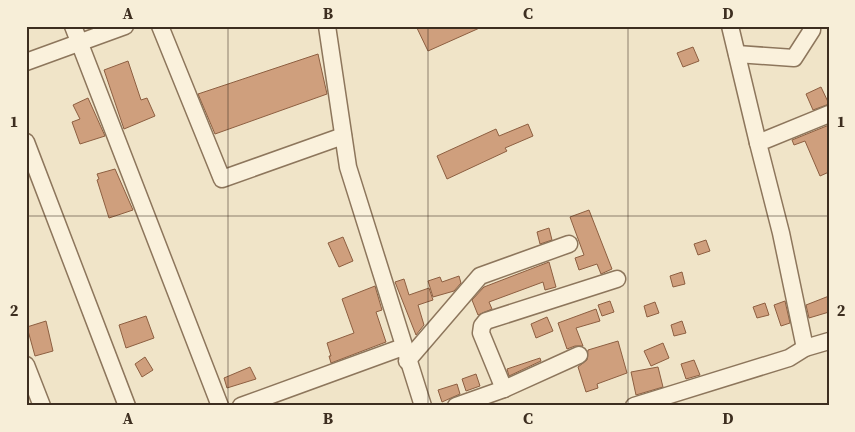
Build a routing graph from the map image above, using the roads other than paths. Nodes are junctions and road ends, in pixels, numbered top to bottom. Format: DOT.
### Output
graph roads {
  1 [pos="72,26"];
  2 [pos="125,26"];
  3 [pos="160,26"];
  4 [pos="327,26"];
  5 [pos="730,26"];
  6 [pos="812,30"];
  7 [pos="80,44"];
  8 [pos="736,54"];
  9 [pos="26,62"];
  10 [pos="829,114"];
  11 [pos="344,136"];
  12 [pos="26,142"];
  13 [pos="758,143"];
  14 [pos="569,244"];
  15 [pos="617,279"];
  16 [pos="829,341"];
  17 [pos="805,348"];
  18 [pos="405,354"];
  19 [pos="579,355"];
  20 [pos="26,365"];
  21 [pos="504,389"];
  22 [pos="42,406"];
  23 [pos="128,406"];
  24 [pos="220,406"];
  25 [pos="241,406"];
  26 [pos="423,406"];
  27 [pos="456,406"];
  28 [pos="634,406"];
  1 -- 7 [label="street"];
  2 -- 7 [label="street"];
  3 -- 11 [label="street"];
  4 -- 11 [label="street"];
  5 -- 8 [label="street"];
  6 -- 8 [label="street"];
  7 -- 9 [label="street"];
  7 -- 24 [label="street"];
  8 -- 13 [label="street"];
  10 -- 13 [label="street"];
  11 -- 18 [label="street"];
  12 -- 23 [label="street"];
  13 -- 17 [label="street"];
  14 -- 18 [label="street"];
  15 -- 21 [label="street"];
  16 -- 17 [label="street"];
  17 -- 28 [label="street"];
  18 -- 25 [label="street"];
  18 -- 26 [label="street"];
  19 -- 21 [label="street"];
  20 -- 22 [label="street"];
  21 -- 27 [label="street"];
}
